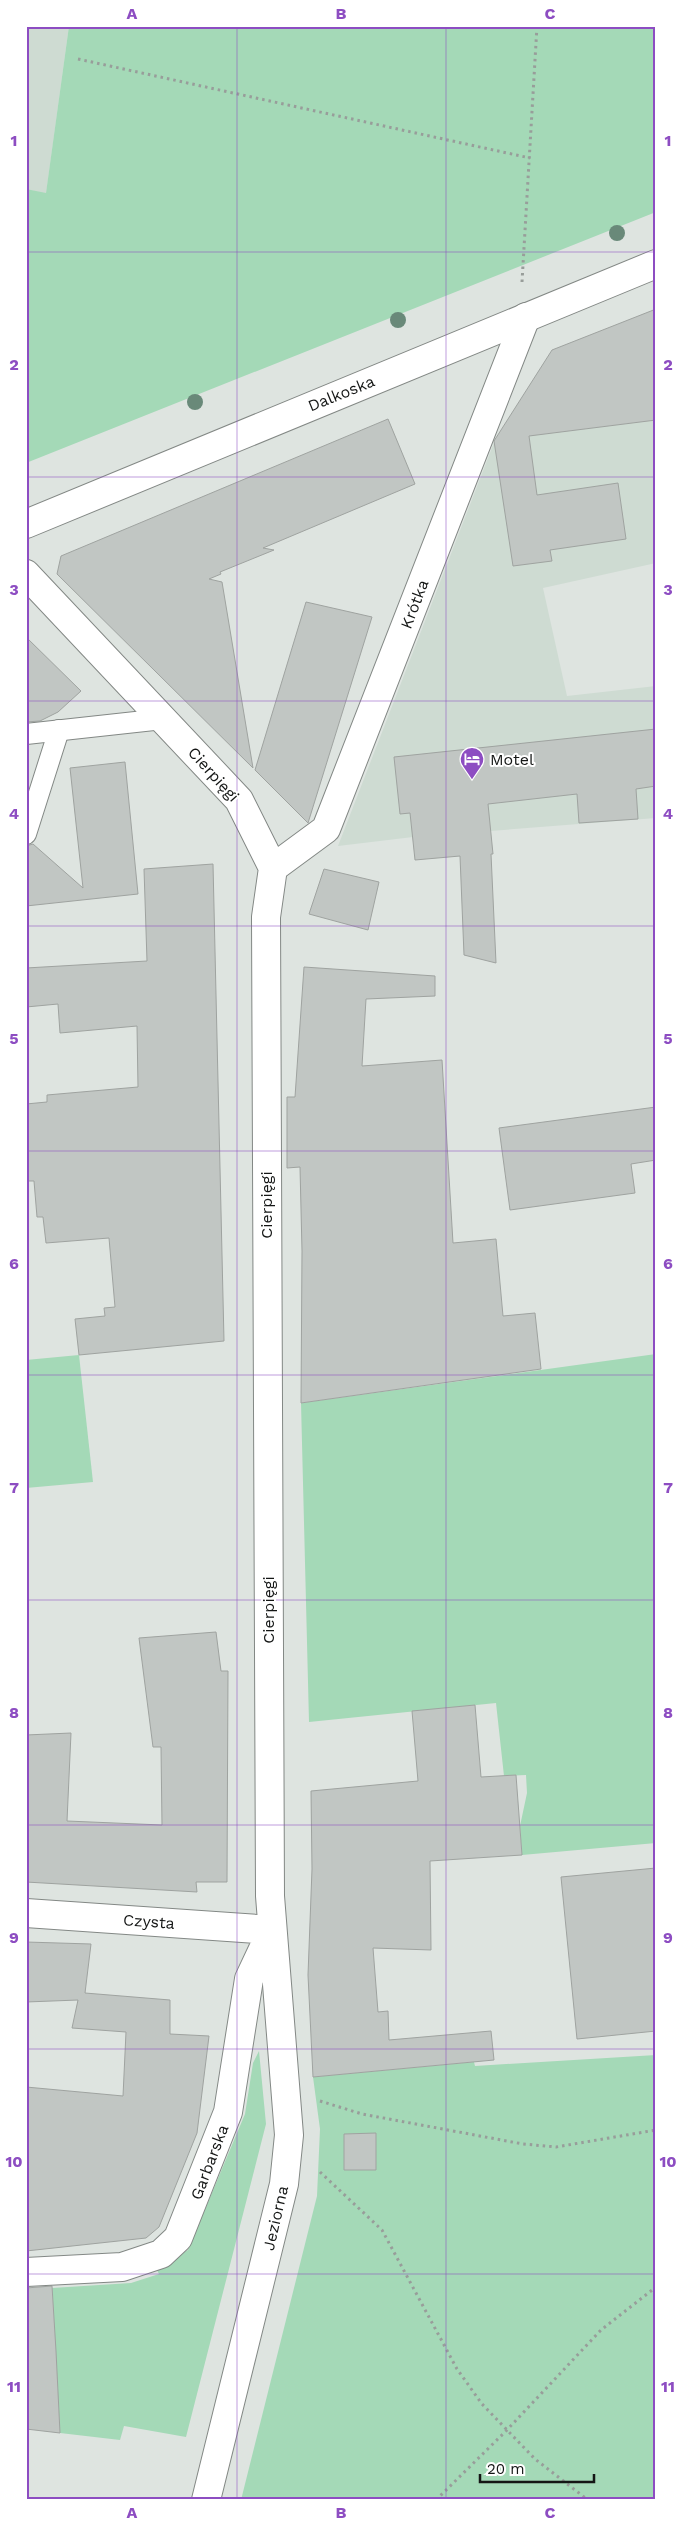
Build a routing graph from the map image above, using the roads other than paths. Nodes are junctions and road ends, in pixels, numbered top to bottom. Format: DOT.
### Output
graph roads {
  1 [pos="656,264"];
  2 [pos="526,317"];
  3 [pos="26,524"];
  4 [pos="26,574"];
  5 [pos="164,719"];
  6 [pos="59,730"];
  7 [pos="26,734"];
  8 [pos="26,834"];
  9 [pos="273,868"];
  10 [pos="26,1913"];
  11 [pos="272,1930"];
  12 [pos="26,2272"];
  13 [pos="206,2500"];
  1 -- 2 [label="street, Dalkoska"];
  2 -- 3 [label="street, Dalkoska"];
  2 -- 9 [label="street, Krótka"];
  4 -- 5 [label="street, Cierpięgi"];
  5 -- 6 [label="lane"];
  5 -- 9 [label="street, Cierpięgi"];
  6 -- 7 [label="lane"];
  6 -- 8 [label="lane"];
  9 -- 11 [label="street, Cierpięgi"];
  10 -- 11 [label="street, Czysta"];
  11 -- 12 [label="street, Garbarska"];
  11 -- 13 [label="street, Jeziorna"];
}
